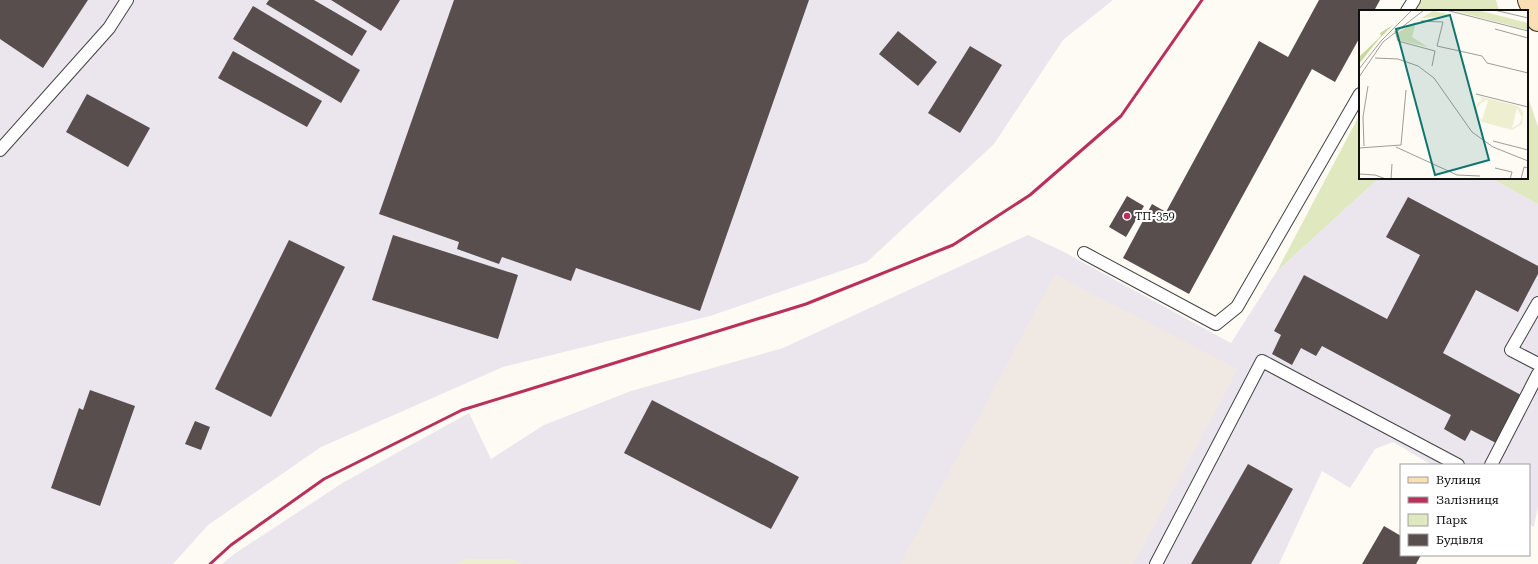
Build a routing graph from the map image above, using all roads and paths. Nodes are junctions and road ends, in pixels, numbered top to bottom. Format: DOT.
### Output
graph roads {
  1 [pos="127,0"];
  2 [pos="1414,0"];
  3 [pos="1529,0"];
  4 [pos="1408,10"];
  5 [pos="1538,20"];
  6 [pos="1359,96"];
  7 [pos="0,150"];
  8 [pos="1084,253"];
  9 [pos="1538,303"];
  10 [pos="1538,364"];
  11 [pos="1538,374"];
  12 [pos="1456,464"];
  13 [pos="1492,464"];
  14 [pos="1156,564"];
  1 -- 7 [label="lane"];
  2 -- 4 [label="lane"];
  3 -- 5 [label="main road"];
  6 -- 8 [label="lane"];
  9 -- 10 [label="lane"];
  11 -- 13 [label="lane"];
  12 -- 14 [label="lane"];
}
